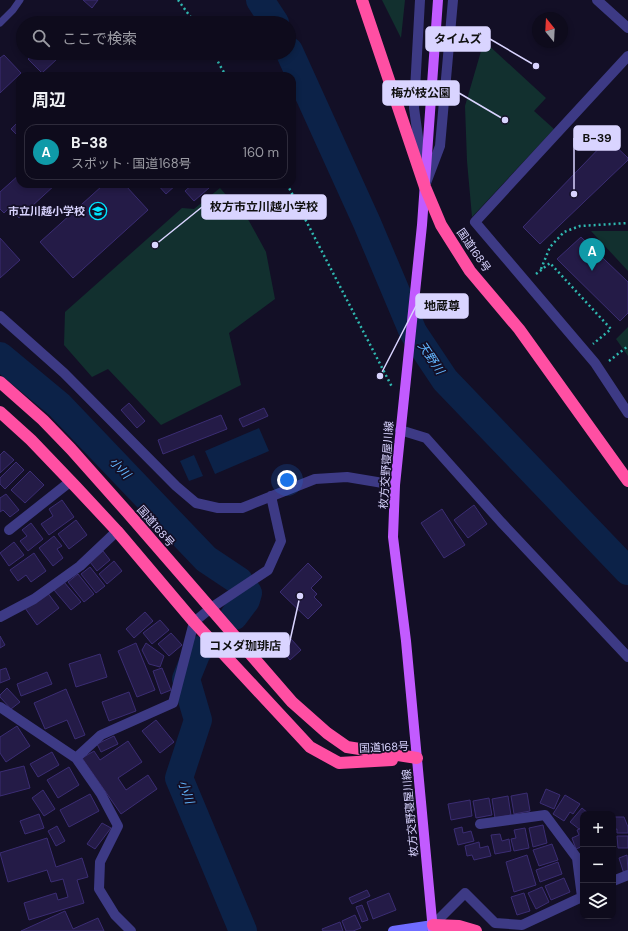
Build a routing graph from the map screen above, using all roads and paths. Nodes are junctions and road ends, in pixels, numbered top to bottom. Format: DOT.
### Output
graph roads {
  1 [pos="20,0"];
  2 [pos="178,0"];
  3 [pos="362,0"];
  4 [pos="420,0"];
  5 [pos="438,0"];
  6 [pos="453,0"];
  7 [pos="597,0"];
  8 [pos="190,16"];
  9 [pos="0,23"];
  10 [pos="628,28"];
  11 [pos="628,56"];
  12 [pos="217,60"];
  13 [pos="224,72"];
  14 [pos="425,187"];
  15 [pos="289,188"];
  16 [pos="628,223"];
  17 [pos="541,269"];
  18 [pos="525,281"];
  19 [pos="0,316"];
  20 [pos="628,346"];
  21 [pos="586,352"];
  22 [pos="599,369"];
  23 [pos="385,373"];
  24 [pos="0,382"];
  25 [pos="0,412"];
  26 [pos="628,413"];
  27 [pos="400,430"];
  28 [pos="71,481"];
  29 [pos="628,482"];
  30 [pos="394,485"];
  31 [pos="271,496"];
  32 [pos="9,530"];
  33 [pos="117,532"];
  34 [pos="211,608"];
  35 [pos="0,617"];
  36 [pos="194,622"];
  37 [pos="628,657"];
  38 [pos="0,707"];
  39 [pos="76,758"];
  40 [pos="417,758"];
  41 [pos="480,824"];
  42 [pos="580,857"];
  43 [pos="628,875"];
  44 [pos="616,880"];
  45 [pos="580,897"];
  46 [pos="522,925"];
  47 [pos="433,928"];
  48 [pos="394,930"];
  49 [pos="131,931"];
  50 [pos="450,931"];
  51 [pos="476,931"];
  52 [pos="511,931"];
  1 -- 9 [label="lane"];
  2 -- 8 [label="path"];
  3 -- 14 [label="highway, 国道168号"];
  4 -- 14 [label="street"];
  5 -- 14 [label="main road, 枚方交野寝屋川線"];
  6 -- 14 [label="street"];
  7 -- 10 [label="street"];
  11 -- 18 [label="street"];
  12 -- 13 [label="path"];
  14 -- 27 [label="main road, 枚方交野寝屋川線"];
  14 -- 29 [label="highway, 国道168号"];
  15 -- 23 [label="path"];
  16 -- 17 [label="path"];
  17 -- 18 [label="path"];
  17 -- 21 [label="path"];
  18 -- 21 [label="street"];
  19 -- 31 [label="street"];
  20 -- 22 [label="path"];
  21 -- 22 [label="street"];
  22 -- 26 [label="street"];
  24 -- 34 [label="highway, 国道168号"];
  25 -- 28 [label="highway, 国道168号"];
  27 -- 30 [label="main road, 枚方交野寝屋川線"];
  27 -- 37 [label="street"];
  28 -- 32 [label="street"];
  28 -- 33 [label="highway, 国道168号"];
  30 -- 31 [label="street"];
  30 -- 40 [label="main road, 枚方交野寝屋川線"];
  31 -- 34 [label="street"];
  33 -- 35 [label="street"];
  33 -- 36 [label="highway, 国道168号"];
  34 -- 36 [label="street"];
  34 -- 40 [label="highway, 国道168号"];
  36 -- 39 [label="street"];
  36 -- 40 [label="highway, 国道168号"];
  38 -- 39 [label="street"];
  39 -- 49 [label="street"];
  40 -- 47 [label="main road, 枚方交野寝屋川線"];
  41 -- 42 [label="street"];
  43 -- 44 [label="street"];
  45 -- 46 [label="street"];
  46 -- 47 [label="street"];
  46 -- 52 [label="street"];
  47 -- 48 [label="street"];
  47 -- 50 [label="highway"];
  47 -- 51 [label="highway"];
}
